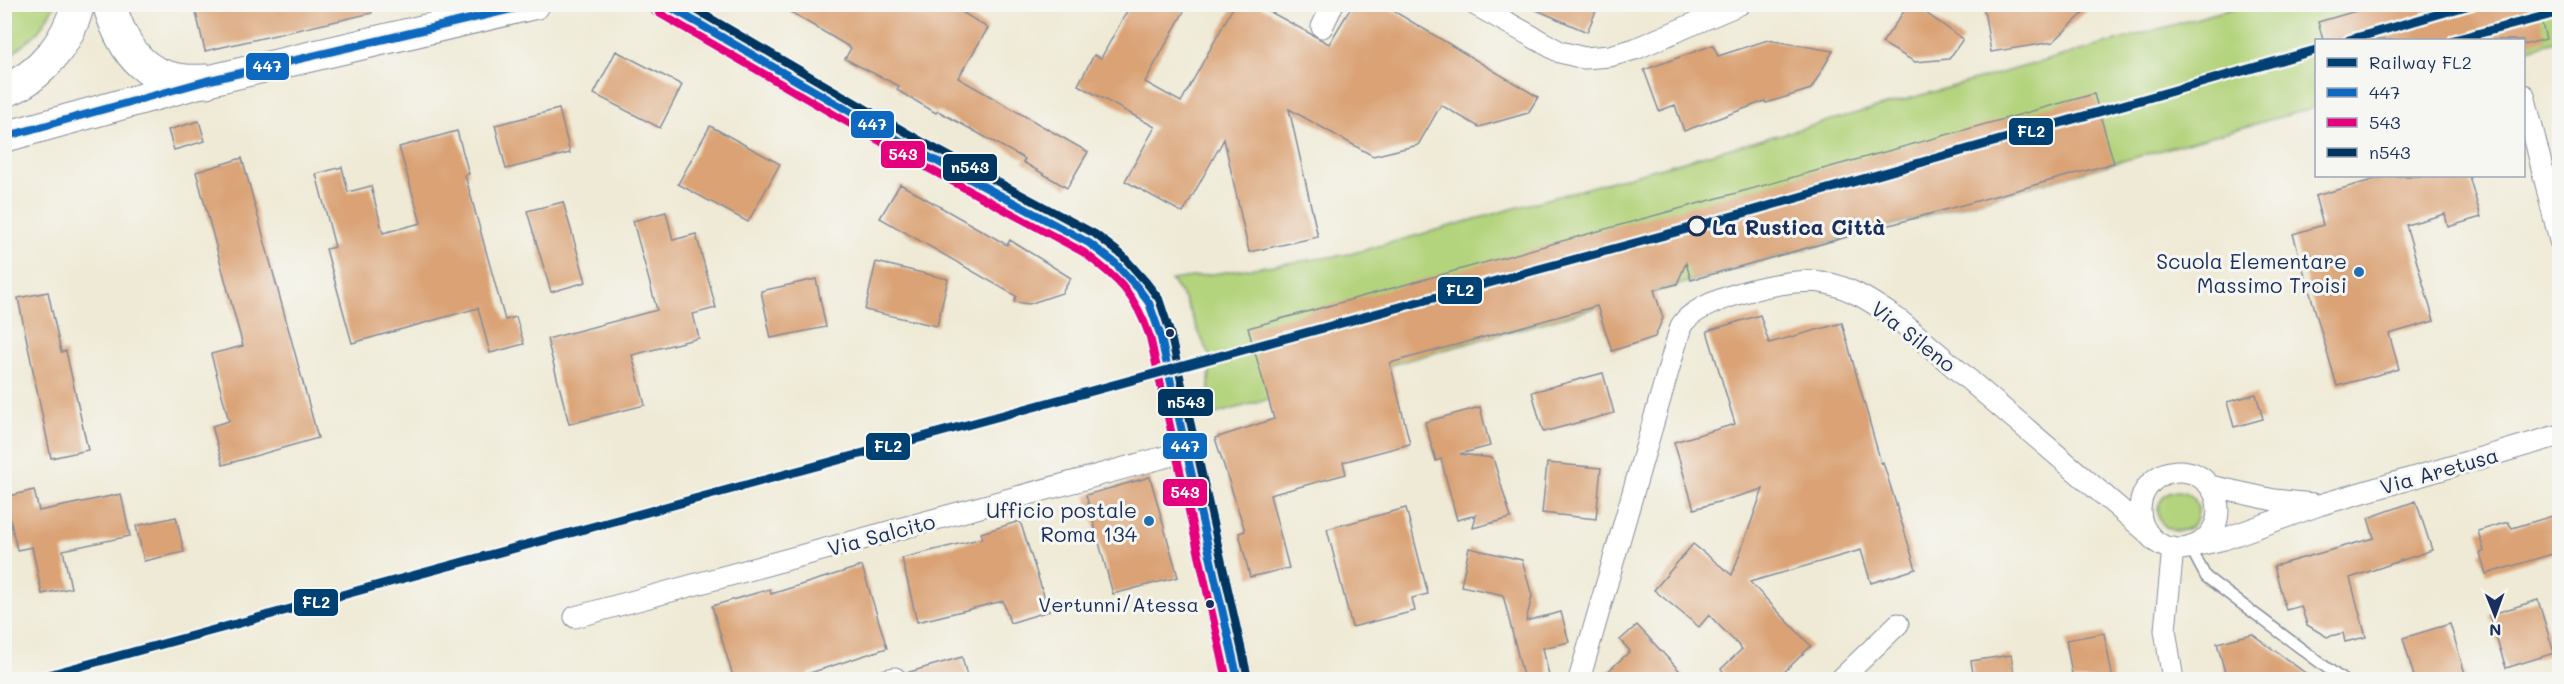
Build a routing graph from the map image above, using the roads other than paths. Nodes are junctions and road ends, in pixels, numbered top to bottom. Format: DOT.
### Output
graph roads {
  1 [pos="78,4"];
  2 [pos="109,4"];
  3 [pos="535,4"];
  4 [pos="664,4"];
  5 [pos="1334,4"];
  6 [pos="1474,4"];
  7 [pos="1740,4"];
  8 [pos="1322,27"];
  9 [pos="206,81"];
  10 [pos="4,91"];
  11 [pos="2525,103"];
  12 [pos="4,136"];
  13 [pos="2559,241"];
  14 [pos="2559,435"];
  15 [pos="1187,451"];
  16 [pos="2210,486"];
  17 [pos="2319,505"];
  18 [pos="2147,532"];
  19 [pos="2181,547"];
  20 [pos="576,617"];
  21 [pos="1898,624"];
  22 [pos="886,680"];
  23 [pos="895,680"];
  24 [pos="1238,680"];
  25 [pos="1579,680"];
  26 [pos="1840,680"];
  27 [pos="2173,680"];
  28 [pos="2343,680"];
  1 -- 10 [label="highway"];
  2 -- 9 [label="highway"];
  3 -- 9 [label="street"];
  4 -- 15 [label="street"];
  5 -- 8 [label="street"];
  6 -- 7 [label="street"];
  9 -- 12 [label="street"];
  11 -- 13 [label="street"];
  14 -- 17 [label="street, Via Aretusa"];
  15 -- 20 [label="street, Via Salcito"];
  15 -- 24 [label="street"];
  16 -- 17 [label="street"];
  16 -- 18 [label="street"];
  16 -- 19 [label="street"];
  17 -- 19 [label="street"];
  18 -- 19 [label="street"];
  18 -- 25 [label="street, Via Sileno"];
  19 -- 27 [label="street"];
  19 -- 28 [label="lane"];
  21 -- 26 [label="street"];
  22 -- 23 [label="street"];
}
